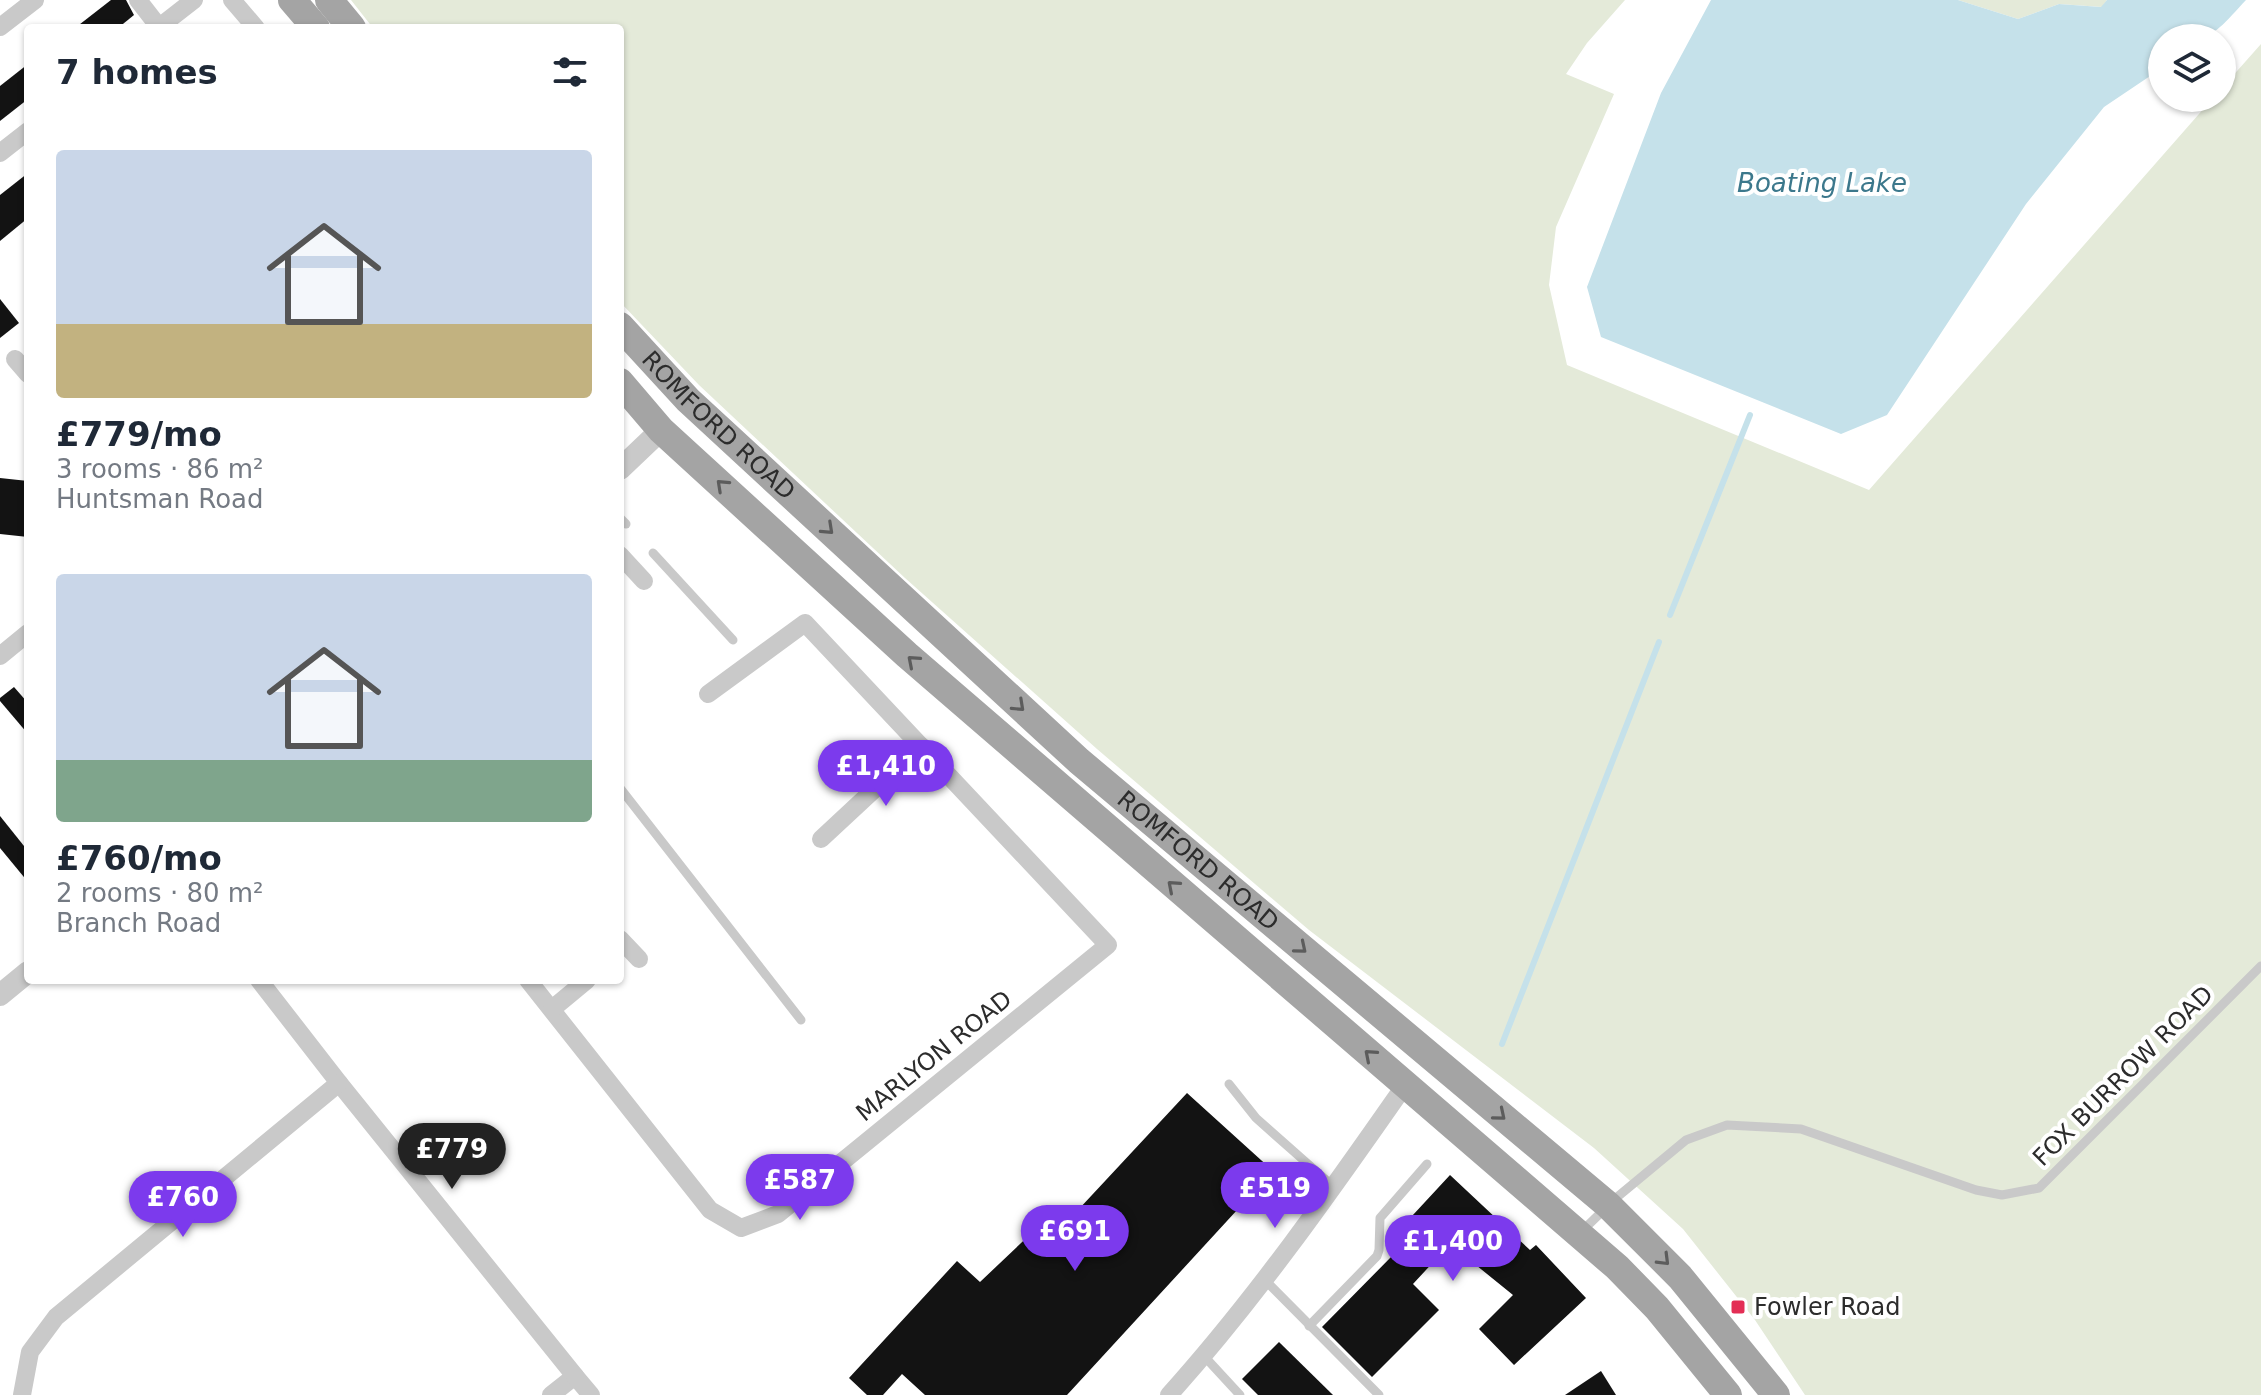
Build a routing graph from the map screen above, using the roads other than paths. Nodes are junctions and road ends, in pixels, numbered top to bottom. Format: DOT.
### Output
graph roads {
  1 [pos="35,0"];
  2 [pos="138,0"];
  3 [pos="194,0"];
  4 [pos="232,0"];
  5 [pos="292,0"];
  6 [pos="329,0"];
  7 [pos="156,24"];
  8 [pos="164,24"];
  9 [pos="253,24"];
  10 [pos="313,24"];
  11 [pos="349,24"];
  12 [pos="0,27"];
  13 [pos="24,134"];
  14 [pos="0,153"];
  15 [pos="624,330"];
  16 [pos="15,359"];
  17 [pos="24,369"];
  18 [pos="624,387"];
  19 [pos="688,400"];
  20 [pos="661,430"];
  21 [pos="624,465"];
  22 [pos="653,553"];
  23 [pos="624,559"];
  24 [pos="644,581"];
  25 [pos="24,636"];
  26 [pos="733,640"];
  27 [pos="0,656"];
  28 [pos="708,694"];
  29 [pos="921,746"];
  30 [pos="624,793"];
  31 [pos="821,839"];
  32 [pos="2261,966"];
  33 [pos="24,975"];
  34 [pos="262,984"];
  35 [pos="531,984"];
  36 [pos="582,984"];
  37 [pos="0,995"];
  38 [pos="552,1009"];
  39 [pos="801,1020"];
  40 [pos="339,1083"];
  41 [pos="1229,1084"];
  42 [pos="1405,1085"];
  43 [pos="1427,1164"];
  44 [pos="1334,1187"];
  45 [pos="1608,1205"];
  46 [pos="1579,1233"];
  47 [pos="1264,1279"];
  48 [pos="1309,1326"];
  49 [pos="1204,1356"];
  50 [pos="575,1376"];
  51 [pos="22,1395"];
  52 [pos="551,1395"];
  53 [pos="591,1395"];
  54 [pos="1169,1395"];
  55 [pos="1240,1395"];
  56 [pos="1379,1395"];
  57 [pos="1728,1395"];
  58 [pos="1776,1395"];
  1 -- 12 [label="street"];
  2 -- 7 [label="street"];
  3 -- 8 [label="street"];
  4 -- 9 [label="street"];
  5 -- 10 [label="main road"];
  6 -- 11 [label="main road"];
  13 -- 14 [label="street"];
  15 -- 19 [label="main road, ROMFORD ROAD"];
  16 -- 17 [label="street"];
  18 -- 20 [label="main road, ROMFORD ROAD"];
  19 -- 20 [label="main road"];
  19 -- 45 [label="main road, ROMFORD ROAD, one-way"];
  20 -- 21 [label="street"];
  42 -- 20 [label="main road, ROMFORD ROAD, one-way"];
  22 -- 26 [label="lane"];
  23 -- 24 [label="street"];
  25 -- 27 [label="street"];
  28 -- 29 [label="street"];
  29 -- 31 [label="street"];
  29 -- 38 [label="street, MARLYON ROAD"];
  30 -- 39 [label="lane"];
  32 -- 45 [label="lane, FOX BURROW ROAD"];
  33 -- 37 [label="street"];
  34 -- 40 [label="street"];
  35 -- 38 [label="street, MARLYON ROAD"];
  36 -- 38 [label="street"];
  40 -- 50 [label="street"];
  40 -- 51 [label="street"];
  41 -- 44 [label="lane"];
  42 -- 44 [label="street"];
  42 -- 46 [label="main road, ROMFORD ROAD"];
  43 -- 48 [label="lane"];
  44 -- 47 [label="street"];
  45 -- 46 [label="lane, FOX BURROW ROAD"];
  45 -- 58 [label="main road, ROMFORD ROAD, one-way"];
  46 -- 57 [label="main road, ROMFORD ROAD"];
  47 -- 48 [label="lane"];
  47 -- 49 [label="street"];
  48 -- 56 [label="lane"];
  49 -- 54 [label="street"];
  49 -- 55 [label="lane"];
  50 -- 52 [label="street"];
  50 -- 53 [label="street"];
}
